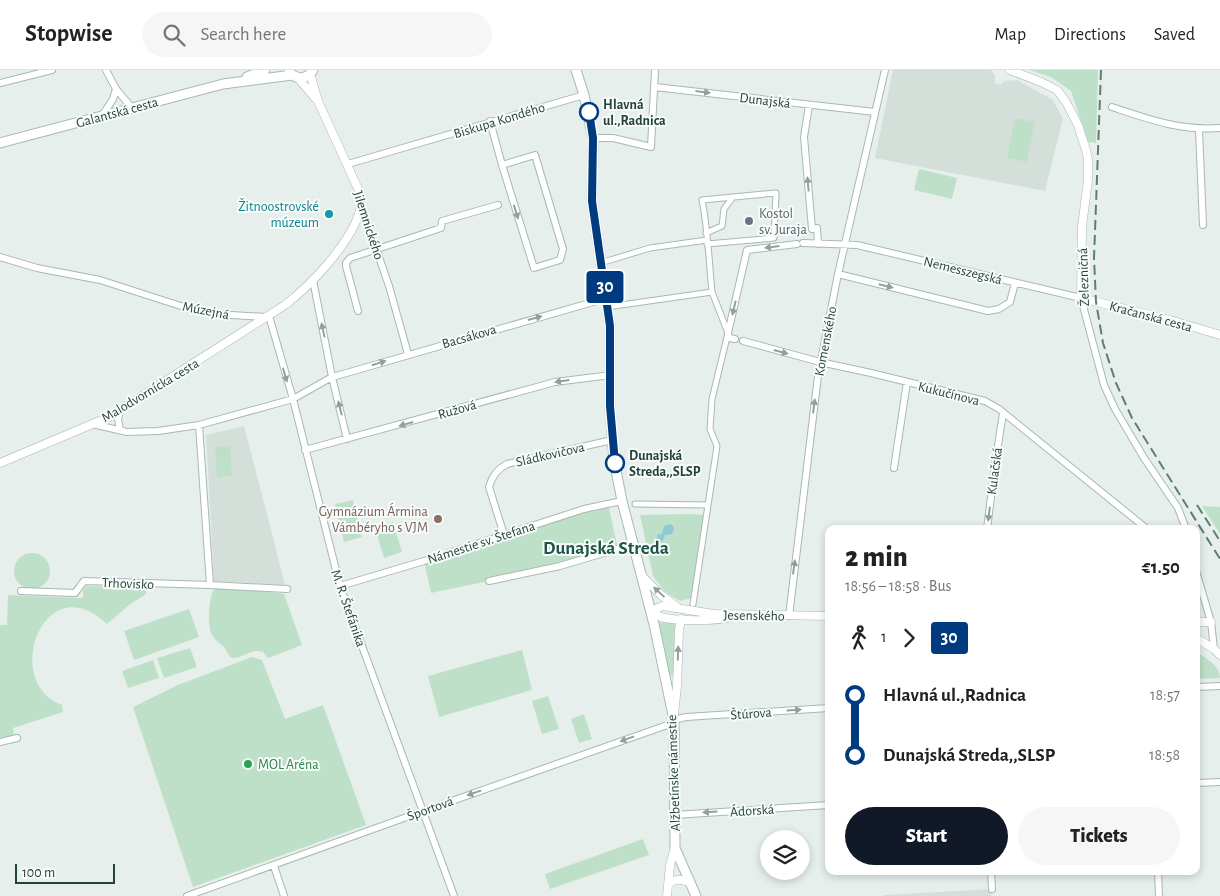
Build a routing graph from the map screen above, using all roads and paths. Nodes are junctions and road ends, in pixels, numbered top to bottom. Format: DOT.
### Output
graph roads {
  1 [pos="52,70"];
  2 [pos="106,70"];
  3 [pos="265,70"];
  4 [pos="576,70"];
  5 [pos="655,70"];
  6 [pos="885,70"];
  7 [pos="1010,70"];
  8 [pos="312,72"];
  9 [pos="292,74"];
  10 [pos="234,82"];
  11 [pos="0,84"];
  12 [pos="655,87"];
  13 [pos="116,89"];
  14 [pos="584,95"];
  15 [pos="318,101"];
  16 [pos="809,105"];
  17 [pos="1112,107"];
  18 [pos="132,108"];
  19 [pos="875,112"];
  20 [pos="102,116"];
  21 [pos="490,121"];
  22 [pos="1220,128"];
  23 [pos="1199,130"];
  24 [pos="593,138"];
  25 [pos="0,143"];
  26 [pos="348,164"];
  27 [pos="502,165"];
  28 [pos="733,197"];
  29 [pos="361,204"];
  30 [pos="498,205"];
  31 [pos="1203,225"];
  32 [pos="707,239"];
  33 [pos="818,244"];
  34 [pos="846,244"];
  35 [pos="376,249"];
  36 [pos="0,257"];
  37 [pos="607,261"];
  38 [pos="838,274"];
  39 [pos="313,280"];
  40 [pos="1015,283"];
  41 [pos="712,292"];
  42 [pos="607,298"];
  43 [pos="1081,298"];
  44 [pos="614,306"];
  45 [pos="358,311"];
  46 [pos="268,317"];
  47 [pos="728,333"];
  48 [pos="1220,335"];
  49 [pos="735,339"];
  50 [pos="743,341"];
  51 [pos="408,354"];
  52 [pos="820,362"];
  53 [pos="611,375"];
  54 [pos="332,378"];
  55 [pos="907,382"];
  56 [pos="293,399"];
  57 [pos="120,410"];
  58 [pos="1003,413"];
  59 [pos="92,424"];
  60 [pos="199,425"];
  61 [pos="120,430"];
  62 [pos="347,439"];
  63 [pos="612,440"];
  64 [pos="305,450"];
  65 [pos="0,463"];
  66 [pos="894,468"];
  67 [pos="622,502"];
  68 [pos="635,504"];
  69 [pos="708,505"];
  70 [pos="988,525"];
  71 [pos="1142,525"];
  72 [pos="1184,525"];
  73 [pos="504,535"];
  74 [pos="634,544"];
  75 [pos="641,574"];
  76 [pos="489,581"];
  77 [pos="210,584"];
  78 [pos="1200,585"];
  79 [pos="340,586"];
  80 [pos="287,589"];
  81 [pos="21,591"];
  82 [pos="693,604"];
  83 [pos="679,608"];
  84 [pos="651,611"];
  85 [pos="737,616"];
  86 [pos="789,616"];
  87 [pos="825,616"];
  88 [pos="681,619"];
  89 [pos="1200,622"];
  90 [pos="1211,622"];
  91 [pos="1200,641"];
  92 [pos="1217,652"];
  93 [pos="1220,686"];
  94 [pos="1200,688"];
  95 [pos="825,708"];
  96 [pos="674,721"];
  97 [pos="17,738"];
  98 [pos="0,742"];
  99 [pos="1220,782"];
  100 [pos="1200,784"];
  101 [pos="825,805"];
  102 [pos="422,811"];
  103 [pos="674,815"];
  104 [pos="675,848"];
  105 [pos="274,866"];
  106 [pos="991,875"];
  107 [pos="1158,875"];
  108 [pos="690,882"];
  109 [pos="668,885"];
  110 [pos="992,888"];
  111 [pos="187,896"];
  112 [pos="284,896"];
  113 [pos="454,896"];
  114 [pos="667,896"];
  115 [pos="696,896"];
  116 [pos="1159,896"];
  1 -- 11 [label="street"];
  2 -- 13 [label="street"];
  3 -- 10 [label="main road, Galantská cesta"];
  4 -- 14 [label="main road, Alžbetínske námestie"];
  5 -- 12 [label="street"];
  6 -- 19 [label="street, Komenského"];
  7 -- 43 [label="street, Železničná"];
  8 -- 9 [label="main road, Galantská cesta"];
  8 -- 15 [label="street, Jilemnického"];
  9 -- 10 [label="main road, Galantská cesta"];
  9 -- 15 [label="street, Jilemnického"];
  10 -- 18 [label="main road, Galantská cesta"];
  12 -- 16 [label="street, Dunajská, one-way"];
  12 -- 24 [label="street"];
  13 -- 18 [label="street"];
  13 -- 20 [label="street"];
  14 -- 21 [label="street, Biskupa Kondého"];
  14 -- 24 [label="main road, Alžbetínske námestie"];
  15 -- 26 [label="street, Jilemnického"];
  16 -- 19 [label="street, Dunajská"];
  33 -- 16 [label="street, one-way"];
  17 -- 23 [label="street"];
  18 -- 20 [label="main road, Galantská cesta"];
  19 -- 34 [label="street, Komenského"];
  20 -- 25 [label="main road, Galantská cesta"];
  21 -- 26 [label="street, Biskupa Kondého"];
  21 -- 27 [label="street"];
  22 -- 23 [label="street"];
  23 -- 31 [label="street"];
  24 -- 42 [label="main road, Alžbetínske námestie"];
  26 -- 29 [label="street, Jilemnického"];
  27 -- 27 [label="street, one-way"];
  28 -- 32 [label="street"];
  28 -- 32 [label="street"];
  28 -- 32 [label="street"];
  29 -- 35 [label="street, Jilemnického"];
  29 -- 39 [label="street"];
  30 -- 35 [label="street"];
  32 -- 37 [label="street"];
  32 -- 41 [label="street"];
  33 -- 34 [label="street, Nemesszegská"];
  33 -- 47 [label="street, Nemesszegská, one-way"];
  34 -- 38 [label="street, Komenského"];
  34 -- 40 [label="street, Nemesszegská"];
  35 -- 45 [label="street"];
  35 -- 51 [label="street, Jilemnického"];
  36 -- 46 [label="street, Múzejná"];
  38 -- 40 [label="street, one-way"];
  38 -- 52 [label="street, Komenského"];
  39 -- 46 [label="street"];
  54 -- 39 [label="street, one-way"];
  40 -- 43 [label="street, Nemesszegská"];
  41 -- 44 [label="street"];
  41 -- 47 [label="street"];
  51 -- 42 [label="street, Bacsákova, one-way"];
  42 -- 53 [label="main road, Alžbetínske námestie"];
  43 -- 48 [label="street, Kračanská cesta"];
  43 -- 72 [label="street, Železničná"];
  46 -- 56 [label="street, one-way"];
  46 -- 57 [label="street, Malodvornícka cesta"];
  47 -- 49 [label="street"];
  47 -- 69 [label="street"];
  50 -- 52 [label="street, Kukučínova, one-way"];
  54 -- 51 [label="street, Bacsákova, one-way"];
  52 -- 55 [label="street, Kukučínova"];
  86 -- 52 [label="street, Komenského, one-way"];
  53 -- 62 [label="street, Ružová, one-way"];
  53 -- 63 [label="main road, Alžbetínske námestie"];
  54 -- 56 [label="street, Bacsákova"];
  62 -- 54 [label="street, one-way"];
  55 -- 58 [label="street, Kukučínova"];
  55 -- 66 [label="street"];
  56 -- 60 [label="street"];
  56 -- 64 [label="street, M. R. Štefánika"];
  57 -- 59 [label="street, Malodvornícka cesta"];
  57 -- 61 [label="street"];
  58 -- 70 [label="street, Kulačská, one-way"];
  58 -- 71 [label="street, Kukučínova"];
  59 -- 61 [label="street"];
  59 -- 65 [label="street, Malodvornícka cesta"];
  60 -- 61 [label="street"];
  60 -- 77 [label="street"];
  62 -- 64 [label="street, Ružová"];
  63 -- 67 [label="main road, Alžbetínske námestie"];
  63 -- 73 [label="street, Sládkovičova"];
  64 -- 79 [label="street, M. R. Štefánika"];
  67 -- 73 [label="street, Námestie sv. Štefana"];
  67 -- 74 [label="main road, Alžbetínske námestie"];
  68 -- 69 [label="street"];
  69 -- 82 [label="street"];
  73 -- 79 [label="street, Námestie sv. Štefana"];
  74 -- 75 [label="main road, Alžbetínske námestie"];
  74 -- 76 [label="street"];
  83 -- 75 [label="street, one-way"];
  75 -- 84 [label="main road, Alžbetínske námestie"];
  77 -- 80 [label="street, Trhovisko"];
  77 -- 81 [label="street, Trhovisko"];
  78 -- 90 [label="street"];
  79 -- 102 [label="street, M. R. Štefánika"];
  83 -- 84 [label="street"];
  83 -- 85 [label="street, Jesenského"];
  84 -- 88 [label="street"];
  84 -- 96 [label="main road, Alžbetínske námestie"];
  85 -- 86 [label="street, Jesenského"];
  85 -- 88 [label="street"];
  86 -- 87 [label="street, Jesenského"];
  96 -- 88 [label="street, one-way"];
  89 -- 90 [label="street"];
  90 -- 92 [label="street"];
  91 -- 92 [label="street"];
  93 -- 94 [label="street"];
  96 -- 95 [label="street, Štúrova, one-way"];
  96 -- 102 [label="street, Športová, one-way"];
  96 -- 103 [label="main road, Alžbetínske námestie"];
  97 -- 98 [label="street"];
  99 -- 100 [label="street"];
  101 -- 103 [label="street, Ádorská, one-way"];
  102 -- 105 [label="street, Športová"];
  102 -- 113 [label="street, M. R. Štefánika"];
  103 -- 104 [label="main road, Alžbetínske námestie"];
  104 -- 108 [label="main road"];
  104 -- 109 [label="street"];
  105 -- 111 [label="street, Športová"];
  105 -- 112 [label="street"];
  106 -- 110 [label="street"];
  107 -- 116 [label="street"];
  108 -- 109 [label="street"];
  108 -- 115 [label="main road"];
  109 -- 114 [label="street"];
}
